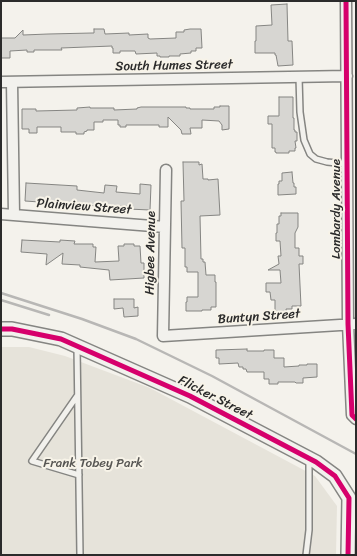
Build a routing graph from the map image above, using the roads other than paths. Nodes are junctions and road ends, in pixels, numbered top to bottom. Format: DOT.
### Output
graph roads {
  1 [pos="346,1"];
  2 [pos="347,76"];
  3 [pos="299,77"];
  4 [pos="1,82"];
  5 [pos="12,82"];
  6 [pos="347,164"];
  7 [pos="166,170"];
  8 [pos="1,214"];
  9 [pos="14,215"];
  10 [pos="165,227"];
  11 [pos="352,324"];
  12 [pos="1,329"];
  13 [pos="163,336"];
  14 [pos="77,346"];
  15 [pos="78,395"];
  16 [pos="354,417"];
  17 [pos="310,459"];
  18 [pos="79,475"];
  19 [pos="80,555"];
  20 [pos="306,555"];
  21 [pos="348,555"];
  1 -- 2 [label="street, Lombardy Avenue"];
  2 -- 3 [label="street, South Humes Street"];
  2 -- 6 [label="street, Lombardy Avenue"];
  3 -- 5 [label="street, South Humes Street"];
  3 -- 6 [label="lane"];
  4 -- 5 [label="street, South Humes Street"];
  5 -- 9 [label="street"];
  6 -- 11 [label="street, Lombardy Avenue"];
  7 -- 10 [label="street, Higbee Avenue"];
  8 -- 9 [label="street, Plainview Street"];
  9 -- 10 [label="street, Plainview Street"];
  10 -- 13 [label="street, Higbee Avenue"];
  11 -- 13 [label="street, Buntyn Street"];
  11 -- 16 [label="street, Lombardy Avenue"];
  12 -- 14 [label="street, Flicker Street"];
  14 -- 15 [label="lane"];
  14 -- 17 [label="street, Flicker Street"];
  15 -- 18 [label="lane"];
  15 -- 18 [label="lane"];
  17 -- 20 [label="lane"];
  17 -- 21 [label="street, Flicker Street"];
  18 -- 19 [label="lane"];
}
